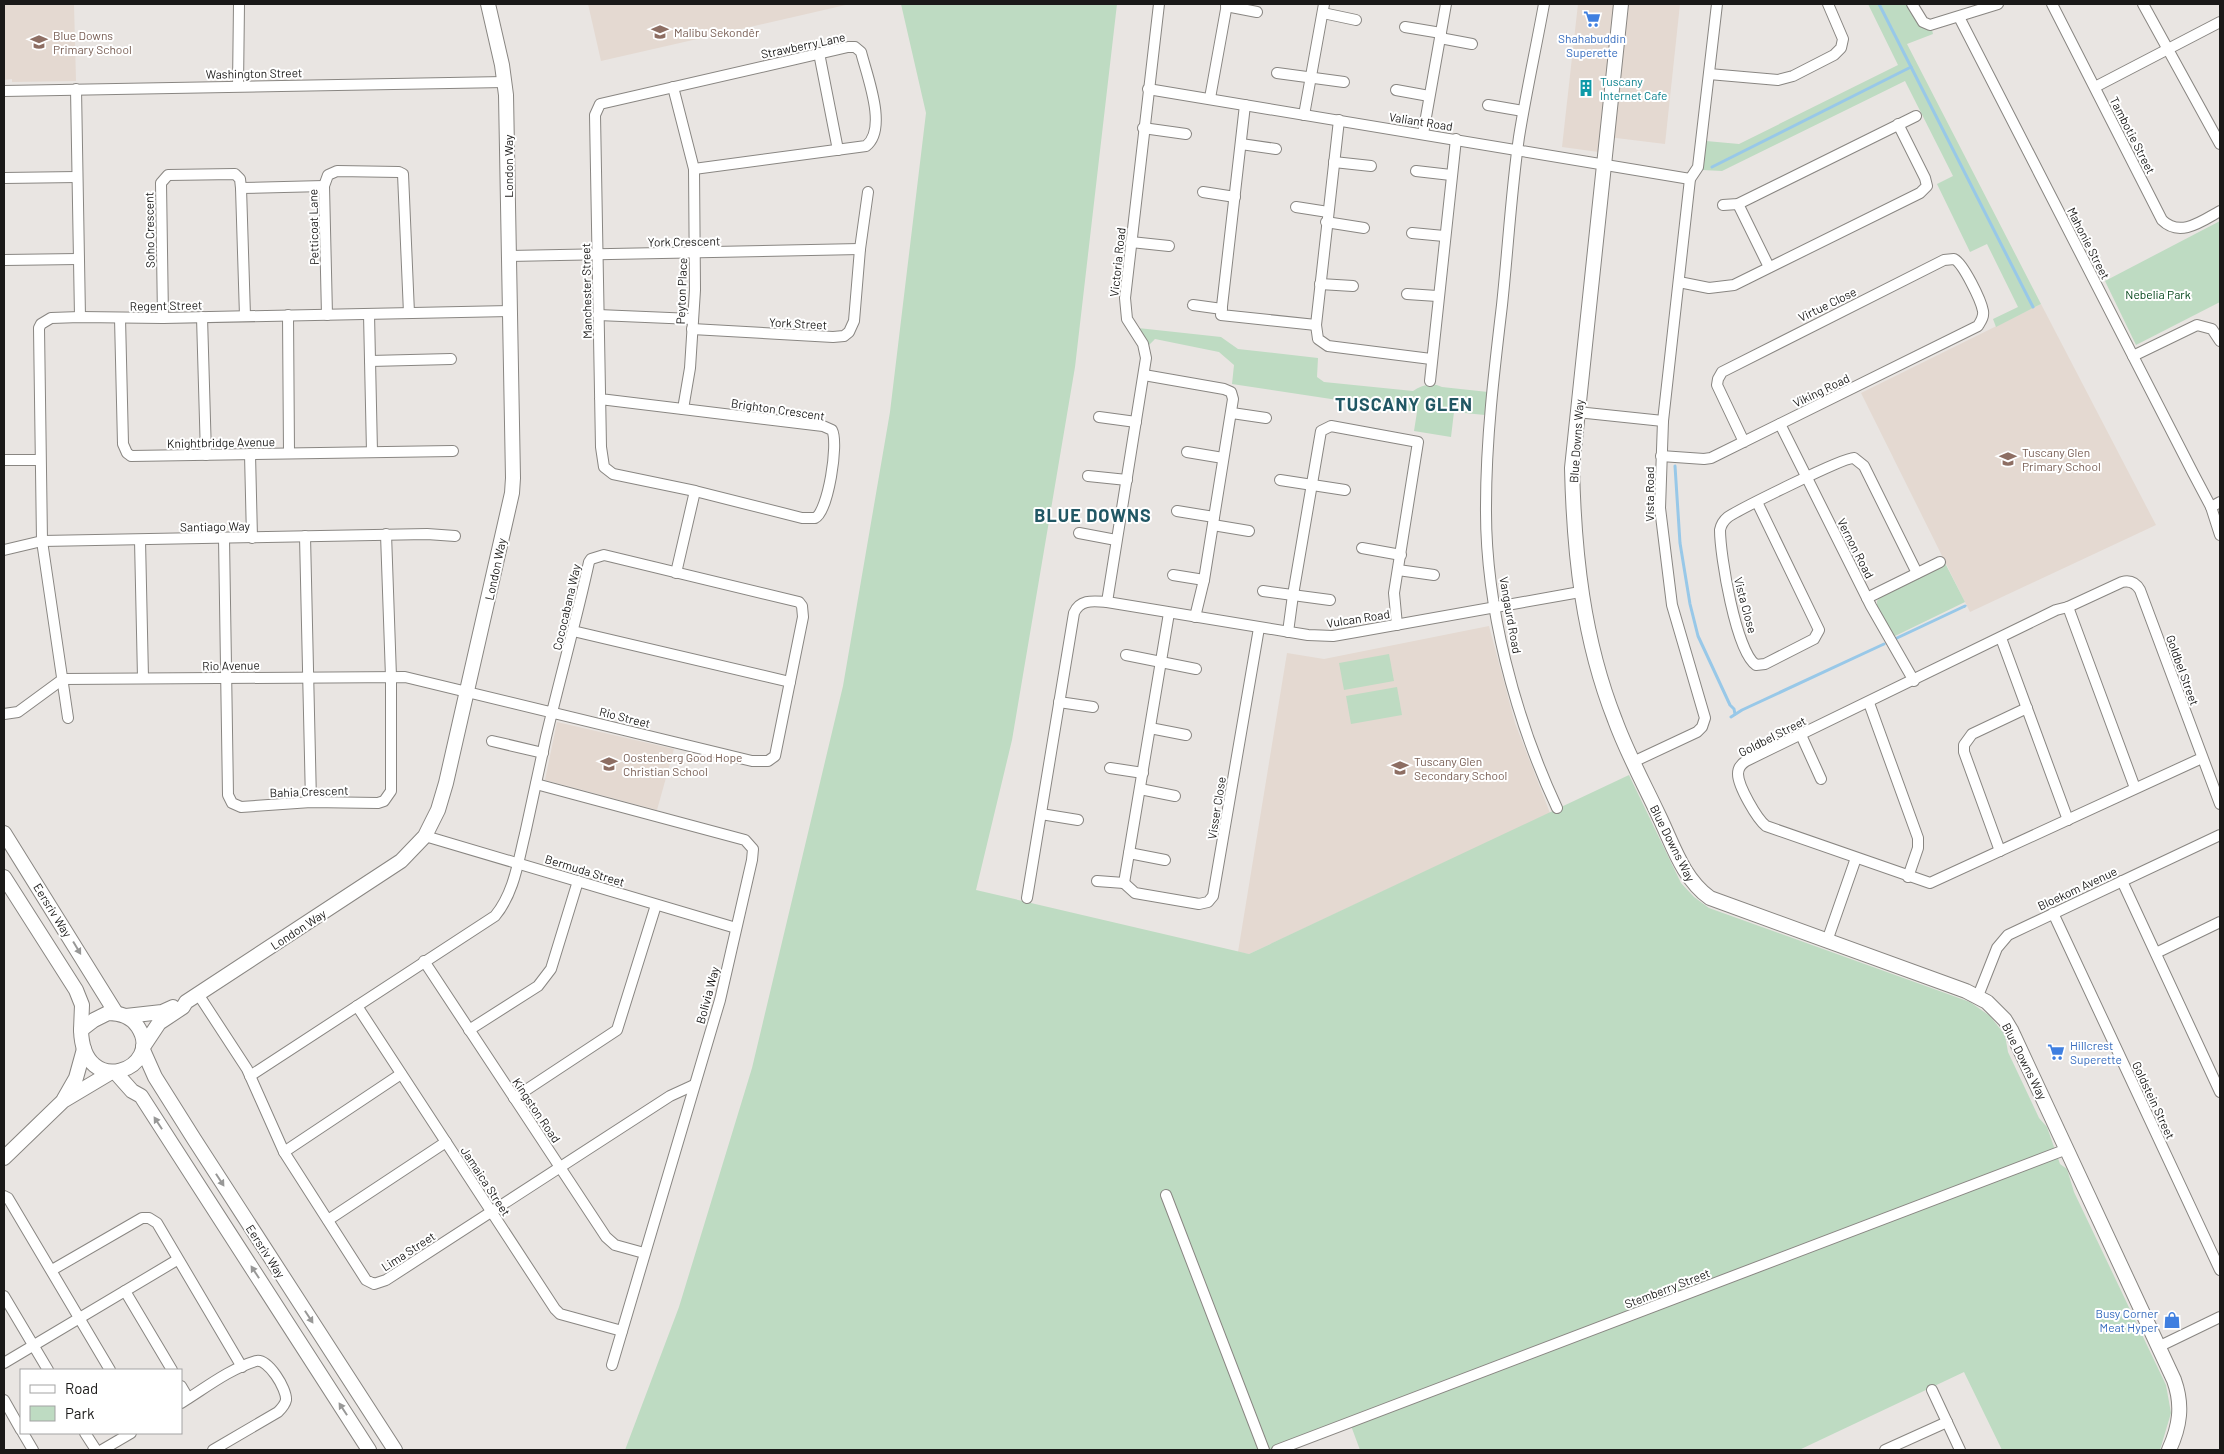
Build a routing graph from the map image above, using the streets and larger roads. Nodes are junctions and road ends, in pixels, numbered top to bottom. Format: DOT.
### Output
graph roads {
  1 [pos="240,4"];
  2 [pos="488,4"];
  3 [pos="1159,4"];
  4 [pos="1446,4"];
  5 [pos="1544,4"];
  6 [pos="1621,4"];
  7 [pos="1716,4"];
  8 [pos="1828,4"];
  9 [pos="1912,4"];
  10 [pos="1998,4"];
  11 [pos="2052,4"];
  12 [pos="2144,4"];
  13 [pos="1226,5"];
  14 [pos="1324,8"];
  15 [pos="1257,12"];
  16 [pos="1959,17"];
  17 [pos="1356,20"];
  18 [pos="2220,22"];
  19 [pos="1405,27"];
  20 [pos="1440,36"];
  21 [pos="1472,44"];
  22 [pos="2170,48"];
  23 [pos="819,53"];
  24 [pos="1277,73"];
  25 [pos="1708,74"];
  26 [pos="1310,77"];
  27 [pos="505,82"];
  28 [pos="1344,82"];
  29 [pos="238,86"];
  30 [pos="673,87"];
  31 [pos="2095,87"];
  32 [pos="76,89"];
  33 [pos="1148,89"];
  34 [pos="1396,90"];
  35 [pos="4,91"];
  36 [pos="1429,96"];
  37 [pos="1210,98"];
  38 [pos="600,104"];
  39 [pos="1245,105"];
  40 [pos="1488,105"];
  41 [pos="1523,111"];
  42 [pos="1304,114"];
  43 [pos="1916,116"];
  44 [pos="1339,120"];
  45 [pos="1898,124"];
  46 [pos="1143,128"];
  47 [pos="1186,134"];
  48 [pos="1423,134"];
  49 [pos="1456,139"];
  50 [pos="1241,144"];
  51 [pos="2220,144"];
  52 [pos="1276,148"];
  53 [pos="1518,149"];
  54 [pos="838,150"];
  55 [pos="1334,162"];
  56 [pos="1604,163"];
  57 [pos="1371,166"];
  58 [pos="694,169"];
  59 [pos="1416,171"];
  60 [pos="1451,175"];
  61 [pos="77,177"];
  62 [pos="4,178"];
  63 [pos="1690,179"];
  64 [pos="324,186"];
  65 [pos="241,188"];
  66 [pos="868,192"];
  67 [pos="1202,192"];
  68 [pos="1235,197"];
  69 [pos="1738,204"];
  70 [pos="1723,205"];
  71 [pos="1296,207"];
  72 [pos="2220,211"];
  73 [pos="1327,217"];
  74 [pos="1364,228"];
  75 [pos="1412,234"];
  76 [pos="1444,236"];
  77 [pos="1131,242"];
  78 [pos="1169,246"];
  79 [pos="860,249"];
  80 [pos="695,253"];
  81 [pos="598,255"];
  82 [pos="509,256"];
  83 [pos="78,259"];
  84 [pos="4,260"];
  85 [pos="1769,267"];
  86 [pos="1678,282"];
  87 [pos="1320,284"];
  88 [pos="1353,286"];
  89 [pos="1407,294"];
  90 [pos="1437,296"];
  91 [pos="1193,306"];
  92 [pos="1222,309"];
  93 [pos="510,311"];
  94 [pos="409,313"];
  95 [pos="369,314"];
  96 [pos="327,315"];
  97 [pos="598,315"];
  98 [pos="245,316"];
  99 [pos="288,316"];
  100 [pos="80,317"];
  101 [pos="202,317"];
  102 [pos="120,318"];
  103 [pos="163,318"];
  104 [pos="1983,318"];
  105 [pos="693,324"];
  106 [pos="1316,325"];
  107 [pos="2220,341"];
  108 [pos="2133,356"];
  109 [pos="1431,359"];
  110 [pos="370,360"];
  111 [pos="451,360"];
  112 [pos="1144,375"];
  113 [pos="1430,381"];
  114 [pos="600,400"];
  115 [pos="683,409"];
  116 [pos="1577,412"];
  117 [pos="1232,413"];
  118 [pos="1099,417"];
  119 [pos="1266,418"];
  120 [pos="1663,421"];
  121 [pos="1136,422"];
  122 [pos="1780,424"];
  123 [pos="1744,442"];
  124 [pos="453,451"];
  125 [pos="372,452"];
  126 [pos="1187,452"];
  127 [pos="289,453"];
  128 [pos="250,454"];
  129 [pos="206,455"];
  130 [pos="1661,456"];
  131 [pos="1223,458"];
  132 [pos="4,460"];
  133 [pos="40,460"];
  134 [pos="613,474"];
  135 [pos="1088,476"];
  136 [pos="1807,478"];
  137 [pos="1127,480"];
  138 [pos="1280,480"];
  139 [pos="1312,484"];
  140 [pos="1345,490"];
  141 [pos="695,491"];
  142 [pos="1757,502"];
  143 [pos="2216,505"];
  144 [pos="1178,512"];
  145 [pos="1213,521"];
  146 [pos="1249,530"];
  147 [pos="1079,533"];
  148 [pos="386,534"];
  149 [pos="2220,535"];
  150 [pos="305,536"];
  151 [pos="455,536"];
  152 [pos="224,538"];
  153 [pos="252,538"];
  154 [pos="140,540"];
  155 [pos="1116,540"];
  156 [pos="42,541"];
  157 [pos="1362,548"];
  158 [pos="4,550"];
  159 [pos="1401,555"];
  160 [pos="1940,562"];
  161 [pos="1398,570"];
  162 [pos="1917,573"];
  163 [pos="676,574"];
  164 [pos="1173,575"];
  165 [pos="1434,576"];
  166 [pos="1204,580"];
  167 [pos="1263,592"];
  168 [pos="1580,592"];
  169 [pos="1293,595"];
  170 [pos="1867,598"];
  171 [pos="1330,600"];
  172 [pos="1106,602"];
  173 [pos="1496,607"];
  174 [pos="2068,607"];
  175 [pos="1169,614"];
  176 [pos="1195,617"];
  177 [pos="1397,625"];
  178 [pos="1259,628"];
  179 [pos="573,631"];
  180 [pos="1288,632"];
  181 [pos="2001,638"];
  182 [pos="1126,655"];
  183 [pos="1161,662"];
  184 [pos="1196,669"];
  185 [pos="308,676"];
  186 [pos="226,677"];
  187 [pos="391,677"];
  188 [pos="143,678"];
  189 [pos="63,679"];
  190 [pos="1914,681"];
  191 [pos="790,682"];
  192 [pos="467,692"];
  193 [pos="1059,702"];
  194 [pos="1869,702"];
  195 [pos="1093,707"];
  196 [pos="2027,708"];
  197 [pos="553,712"];
  198 [pos="4,714"];
  199 [pos="68,718"];
  200 [pos="1150,728"];
  201 [pos="1186,735"];
  202 [pos="1801,735"];
  203 [pos="492,741"];
  204 [pos="543,753"];
  205 [pos="775,756"];
  206 [pos="2202,758"];
  207 [pos="1633,762"];
  208 [pos="1110,768"];
  209 [pos="1142,773"];
  210 [pos="1822,778"];
  211 [pos="536,784"];
  212 [pos="2135,788"];
  213 [pos="1140,789"];
  214 [pos="1175,796"];
  215 [pos="311,802"];
  216 [pos="2220,804"];
  217 [pos="1557,808"];
  218 [pos="1041,814"];
  219 [pos="1078,820"];
  220 [pos="2068,820"];
  221 [pos="4,833"];
  222 [pos="2220,835"];
  223 [pos="425,836"];
  224 [pos="2000,851"];
  225 [pos="1129,853"];
  226 [pos="1856,858"];
  227 [pos="1165,860"];
  228 [pos="518,862"];
  229 [pos="4,877"];
  230 [pos="1908,877"];
  231 [pos="578,881"];
  232 [pos="1096,881"];
  233 [pos="2122,881"];
  234 [pos="1124,883"];
  235 [pos="1027,898"];
  236 [pos="656,905"];
  237 [pos="2053,913"];
  238 [pos="2220,922"];
  239 [pos="736,928"];
  240 [pos="1827,941"];
  241 [pos="2156,953"];
  242 [pos="424,961"];
  243 [pos="198,994"];
  244 [pos="1978,996"];
  245 [pos="186,1002"];
  246 [pos="357,1006"];
  247 [pos="121,1014"];
  248 [pos="81,1030"];
  249 [pos="469,1030"];
  250 [pos="143,1048"];
  251 [pos="84,1049"];
  252 [pos="113,1073"];
  253 [pos="402,1074"];
  254 [pos="250,1076"];
  255 [pos="694,1085"];
  256 [pos="2220,1092"];
  257 [pos="514,1098"];
  258 [pos="63,1101"];
  259 [pos="446,1142"];
  260 [pos="2067,1149"];
  261 [pos="284,1152"];
  262 [pos="4,1158"];
  263 [pos="560,1167"];
  264 [pos="1166,1195"];
  265 [pos="4,1196"];
  266 [pos="491,1212"];
  267 [pos="328,1220"];
  268 [pos="644,1254"];
  269 [pos="178,1260"];
  270 [pos="52,1270"];
  271 [pos="2220,1270"];
  272 [pos="126,1291"];
  273 [pos="4,1296"];
  274 [pos="79,1317"];
  275 [pos="2220,1317"];
  276 [pos="622,1332"];
  277 [pos="33,1344"];
  278 [pos="2158,1347"];
  279 [pos="4,1363"];
  280 [pos="612,1365"];
  281 [pos="242,1367"];
  282 [pos="47,1369"];
  283 [pos="109,1369"];
  284 [pos="171,1369"];
  285 [pos="1932,1390"];
  286 [pos="4,1400"];
  287 [pos="185,1400"];
  288 [pos="1947,1422"];
  289 [pos="20,1428"];
  290 [pos="23,1434"];
  291 [pos="86,1434"];
  292 [pos="129,1434"];
  293 [pos="33,1450"];
  294 [pos="96,1450"];
  295 [pos="102,1450"];
  296 [pos="213,1450"];
  297 [pos="370,1450"];
  298 [pos="395,1450"];
  299 [pos="1264,1450"];
  300 [pos="1277,1450"];
  301 [pos="1885,1450"];
  302 [pos="1960,1450"];
  303 [pos="2170,1450"];
  1 -- 29 [label="street"];
  2 -- 27 [label="street, London Way"];
  3 -- 33 [label="street, Victoria Road"];
  4 -- 20 [label="street"];
  5 -- 41 [label="street, Vangaurd Road"];
  6 -- 56 [label="street, Blue Downs Way"];
  7 -- 25 [label="street, Vista Road"];
  8 -- 25 [label="street"];
  9 -- 16 [label="street"];
  10 -- 16 [label="street"];
  11 -- 31 [label="street, Tambotie Street"];
  12 -- 22 [label="street"];
  13 -- 15 [label="street"];
  13 -- 37 [label="street"];
  14 -- 17 [label="street"];
  14 -- 26 [label="street"];
  16 -- 108 [label="street, Mahonie Street"];
  18 -- 22 [label="street"];
  19 -- 20 [label="street"];
  20 -- 21 [label="street"];
  20 -- 36 [label="street"];
  22 -- 31 [label="street"];
  22 -- 51 [label="street"];
  23 -- 30 [label="street, Strawberry Lane"];
  23 -- 54 [label="street"];
  23 -- 54 [label="street, Strawberry Lane"];
  24 -- 26 [label="street"];
  25 -- 63 [label="street, Vista Road"];
  26 -- 28 [label="street"];
  26 -- 42 [label="street"];
  27 -- 29 [label="street, Washington Street"];
  27 -- 82 [label="street, London Way"];
  29 -- 32 [label="street, Washington Street"];
  30 -- 38 [label="street, Strawberry Lane"];
  30 -- 58 [label="street, Peyton Place"];
  31 -- 72 [label="street, Tambotie Street"];
  32 -- 35 [label="street, Washington Street"];
  32 -- 61 [label="street"];
  33 -- 37 [label="street, Valiant Road"];
  33 -- 46 [label="street, Victoria Road"];
  34 -- 36 [label="street"];
  36 -- 48 [label="street"];
  37 -- 39 [label="street, Valiant Road"];
  38 -- 81 [label="street, Manchester Street"];
  39 -- 42 [label="street, Valiant Road"];
  39 -- 50 [label="street"];
  40 -- 41 [label="street"];
  41 -- 53 [label="street, Vangaurd Road"];
  42 -- 44 [label="street, Valiant Road"];
  43 -- 45 [label="street"];
  44 -- 48 [label="street, Valiant Road"];
  44 -- 55 [label="street"];
  45 -- 69 [label="street"];
  45 -- 85 [label="street"];
  46 -- 47 [label="street"];
  46 -- 77 [label="street, Victoria Road"];
  48 -- 49 [label="street, Valiant Road"];
  49 -- 53 [label="street, Valiant Road"];
  49 -- 60 [label="street"];
  50 -- 52 [label="street"];
  50 -- 68 [label="street"];
  53 -- 56 [label="street, Valiant Road"];
  53 -- 173 [label="street, Vangaurd Road"];
  54 -- 58 [label="street, Strawberry Lane"];
  55 -- 57 [label="street"];
  55 -- 73 [label="street"];
  56 -- 63 [label="street, Valiant Road"];
  56 -- 116 [label="street, Blue Downs Way"];
  58 -- 80 [label="street, Peyton Place"];
  59 -- 60 [label="street"];
  60 -- 76 [label="street"];
  61 -- 62 [label="street"];
  61 -- 83 [label="street"];
  63 -- 86 [label="street, Vista Road"];
  64 -- 65 [label="street"];
  64 -- 94 [label="street, Petticoat Lane"];
  64 -- 96 [label="street, Petticoat Lane"];
  65 -- 98 [label="street"];
  65 -- 103 [label="street, Soho Crescent"];
  66 -- 79 [label="street, York Street"];
  67 -- 68 [label="street"];
  68 -- 92 [label="street"];
  69 -- 70 [label="street"];
  69 -- 85 [label="street"];
  71 -- 73 [label="street"];
  73 -- 74 [label="street"];
  73 -- 87 [label="street"];
  75 -- 76 [label="street"];
  76 -- 90 [label="street"];
  77 -- 78 [label="street"];
  77 -- 112 [label="street, Victoria Road"];
  79 -- 80 [label="street, York Crescent"];
  79 -- 105 [label="street, York Street"];
  80 -- 81 [label="street, York Crescent"];
  80 -- 105 [label="street, Peyton Place"];
  81 -- 82 [label="street, York Crescent"];
  81 -- 97 [label="street, Manchester Street"];
  82 -- 93 [label="street, London Way"];
  83 -- 84 [label="street"];
  83 -- 100 [label="street"];
  85 -- 86 [label="street"];
  86 -- 120 [label="street, Vista Road"];
  87 -- 88 [label="street"];
  87 -- 106 [label="street"];
  89 -- 90 [label="street"];
  90 -- 109 [label="street"];
  91 -- 92 [label="street"];
  92 -- 106 [label="street"];
  93 -- 94 [label="street, Regent Street"];
  93 -- 192 [label="street, London Way"];
  94 -- 95 [label="street, Regent Street"];
  95 -- 96 [label="street, Regent Street"];
  95 -- 110 [label="street"];
  96 -- 99 [label="street, Regent Street"];
  97 -- 105 [label="street, York Street"];
  97 -- 114 [label="street, Manchester Street"];
  98 -- 99 [label="street, Regent Street"];
  98 -- 101 [label="street, Regent Street"];
  99 -- 127 [label="street"];
  100 -- 102 [label="street, Regent Street"];
  100 -- 133 [label="street, Regent Street"];
  101 -- 103 [label="street, Regent Street"];
  101 -- 129 [label="street"];
  102 -- 103 [label="street, Regent Street"];
  102 -- 129 [label="street, Knightbridge Avenue"];
  104 -- 122 [label="street, Viking Road"];
  104 -- 123 [label="street, Virtue Close"];
  105 -- 115 [label="street, Peyton Place"];
  106 -- 109 [label="street"];
  107 -- 108 [label="street"];
  108 -- 143 [label="street, Mahonie Street"];
  109 -- 113 [label="street"];
  110 -- 111 [label="street"];
  110 -- 125 [label="street"];
  112 -- 117 [label="street"];
  112 -- 121 [label="street, Victoria Road"];
  114 -- 115 [label="street, Brighton Crescent"];
  114 -- 134 [label="street, Manchester Street"];
  115 -- 141 [label="street, Brighton Crescent"];
  116 -- 120 [label="street"];
  116 -- 168 [label="street, Blue Downs Way"];
  117 -- 119 [label="street"];
  117 -- 131 [label="street"];
  118 -- 121 [label="street"];
  120 -- 130 [label="street, Vista Road"];
  121 -- 137 [label="street, Victoria Road"];
  122 -- 123 [label="street, Viking Road"];
  122 -- 136 [label="street, Vernon Road"];
  123 -- 130 [label="street, Viking Road"];
  124 -- 125 [label="street, Knightbridge Avenue"];
  125 -- 127 [label="street, Knightbridge Avenue"];
  126 -- 131 [label="street"];
  127 -- 128 [label="street, Knightbridge Avenue"];
  128 -- 129 [label="street, Knightbridge Avenue"];
  128 -- 153 [label="street"];
  130 -- 207 [label="street, Vista Road"];
  131 -- 145 [label="street"];
  132 -- 133 [label="street"];
  133 -- 156 [label="street, Regent Street"];
  134 -- 141 [label="street, Brighton Crescent"];
  135 -- 137 [label="street"];
  136 -- 142 [label="street, Vista Close"];
  136 -- 162 [label="street, Vista Close"];
  136 -- 170 [label="street, Vernon Road"];
  137 -- 155 [label="street, Victoria Road"];
  138 -- 139 [label="street"];
  139 -- 140 [label="street"];
  139 -- 159 [label="street"];
  139 -- 169 [label="street"];
  141 -- 163 [label="street"];
  142 -- 142 [label="street, Vista Close"];
  143 -- 149 [label="street, Mahonie Street"];
  144 -- 145 [label="street"];
  145 -- 146 [label="street"];
  145 -- 166 [label="street"];
  147 -- 155 [label="street"];
  148 -- 150 [label="street, Santiago Way"];
  148 -- 151 [label="street, Santiago Way"];
  148 -- 187 [label="street, Bahia Crescent"];
  150 -- 153 [label="street, Santiago Way"];
  150 -- 185 [label="street"];
  152 -- 153 [label="street, Santiago Way"];
  152 -- 154 [label="street, Santiago Way"];
  152 -- 186 [label="street, Bahia Crescent"];
  154 -- 156 [label="street, Santiago Way"];
  154 -- 188 [label="street"];
  155 -- 172 [label="street, Victoria Road"];
  156 -- 158 [label="street, Santiago Way"];
  156 -- 189 [label="street, Regent Street"];
  157 -- 159 [label="street"];
  159 -- 161 [label="street"];
  160 -- 162 [label="street"];
  161 -- 165 [label="street"];
  161 -- 177 [label="street"];
  162 -- 170 [label="street"];
  163 -- 179 [label="street, Cococabana Way"];
  163 -- 191 [label="street, Cococabana Way"];
  164 -- 166 [label="street"];
  166 -- 176 [label="street"];
  167 -- 169 [label="street"];
  168 -- 173 [label="street, Vulcan Road"];
  168 -- 207 [label="street, Blue Downs Way"];
  169 -- 171 [label="street"];
  169 -- 180 [label="street"];
  170 -- 190 [label="street, Vernon Road"];
  172 -- 175 [label="street, Vulcan Road"];
  172 -- 193 [label="street, Vulcan Road"];
  173 -- 177 [label="street, Vulcan Road"];
  173 -- 217 [label="street, Vangaurd Road"];
  174 -- 181 [label="street, Goldbel Street"];
  174 -- 206 [label="street, Goldbel Street"];
  174 -- 212 [label="street"];
  175 -- 176 [label="street, Vulcan Road"];
  175 -- 183 [label="street"];
  176 -- 178 [label="street, Vulcan Road"];
  177 -- 180 [label="street, Vulcan Road"];
  178 -- 180 [label="street, Vulcan Road"];
  178 -- 234 [label="street, Visser Close"];
  179 -- 191 [label="street"];
  179 -- 197 [label="street, Cococabana Way"];
  181 -- 190 [label="street, Goldbel Street"];
  181 -- 196 [label="street"];
  182 -- 183 [label="street"];
  183 -- 184 [label="street"];
  183 -- 200 [label="street"];
  185 -- 186 [label="street, Rio Avenue"];
  185 -- 187 [label="street, Rio Avenue"];
  185 -- 215 [label="street"];
  186 -- 188 [label="street, Rio Avenue"];
  186 -- 215 [label="street, Bahia Crescent"];
  187 -- 192 [label="street, Rio Avenue"];
  187 -- 215 [label="street, Bahia Crescent"];
  188 -- 189 [label="street, Rio Avenue"];
  189 -- 198 [label="street"];
  189 -- 199 [label="street, Regent Street"];
  190 -- 194 [label="street, Goldbel Street"];
  191 -- 205 [label="street, Cococabana Way"];
  192 -- 197 [label="street, Rio Street"];
  192 -- 223 [label="street, London Way"];
  193 -- 195 [label="street"];
  193 -- 218 [label="street"];
  194 -- 202 [label="street, Goldbel Street"];
  194 -- 230 [label="street"];
  196 -- 220 [label="street"];
  196 -- 224 [label="street"];
  197 -- 204 [label="street, Cococabana Way"];
  197 -- 205 [label="street, Rio Street"];
  200 -- 201 [label="street"];
  200 -- 209 [label="street"];
  202 -- 210 [label="street"];
  202 -- 226 [label="street, Goldbel Street"];
  203 -- 204 [label="street"];
  204 -- 211 [label="street, Cococabana Way"];
  206 -- 212 [label="street, Goldbel Street"];
  206 -- 216 [label="street, Goldbel Street"];
  207 -- 240 [label="street, Blue Downs Way"];
  208 -- 209 [label="street"];
  209 -- 213 [label="street"];
  211 -- 228 [label="street, Cococabana Way"];
  211 -- 239 [label="street, Bolivia Way"];
  212 -- 220 [label="street, Goldbel Street"];
  213 -- 214 [label="street"];
  213 -- 225 [label="street"];
  218 -- 219 [label="street"];
  218 -- 235 [label="street"];
  220 -- 224 [label="street, Goldbel Street"];
  221 -- 247 [label="street, Eersriv Way, one-way"];
  222 -- 233 [label="street, Bloekom Avenue"];
  223 -- 228 [label="street, Bermuda Street"];
  223 -- 243 [label="street, London Way"];
  224 -- 230 [label="street, Goldbel Street"];
  225 -- 227 [label="street"];
  225 -- 234 [label="street"];
  226 -- 230 [label="street, Goldbel Street"];
  226 -- 240 [label="street"];
  228 -- 231 [label="street, Bermuda Street"];
  228 -- 242 [label="street, Cococabana Way"];
  229 -- 248 [label="street, Eersriv Way"];
  231 -- 236 [label="street, Bermuda Street"];
  231 -- 249 [label="street"];
  232 -- 234 [label="street, Visser Close"];
  233 -- 237 [label="street, Bloekom Avenue"];
  233 -- 241 [label="street"];
  236 -- 239 [label="street, Bermuda Street"];
  236 -- 257 [label="street"];
  237 -- 244 [label="street, Bloekom Avenue"];
  237 -- 271 [label="street, Goldstein Street"];
  238 -- 241 [label="street"];
  239 -- 255 [label="street, Bolivia Way"];
  240 -- 244 [label="street, Blue Downs Way"];
  241 -- 256 [label="street"];
  242 -- 246 [label="street, Cococabana Way"];
  242 -- 249 [label="street, Kingston Road"];
  243 -- 245 [label="street, London Way"];
  243 -- 254 [label="street, Lima Street"];
  244 -- 260 [label="street, Blue Downs Way"];
  245 -- 247 [label="street, London Way"];
  245 -- 250 [label="street, London Way"];
  246 -- 253 [label="street, Jamaica Street"];
  246 -- 254 [label="street, Cococabana Way"];
  247 -- 248 [label="street"];
  247 -- 250 [label="street"];
  248 -- 251 [label="street"];
  249 -- 257 [label="street, Kingston Road"];
  250 -- 252 [label="street"];
  250 -- 298 [label="street, Eersriv Way, one-way"];
  251 -- 252 [label="street"];
  251 -- 258 [label="street"];
  252 -- 258 [label="street"];
  297 -- 252 [label="street, Eersriv Way, one-way"];
  253 -- 259 [label="street, Jamaica Street"];
  253 -- 261 [label="street"];
  254 -- 261 [label="street, Lima Street"];
  255 -- 263 [label="street, Lima Street"];
  255 -- 268 [label="street, Bolivia Way"];
  257 -- 263 [label="street, Kingston Road"];
  258 -- 262 [label="street"];
  259 -- 266 [label="street, Jamaica Street"];
  259 -- 267 [label="street"];
  260 -- 278 [label="street, Blue Downs Way"];
  260 -- 300 [label="street, Stemberry Street"];
  261 -- 267 [label="street, Lima Street"];
  263 -- 266 [label="street, Lima Street"];
  263 -- 268 [label="street, Kingston Road"];
  264 -- 299 [label="street"];
  265 -- 270 [label="street"];
  266 -- 267 [label="street, Lima Street"];
  266 -- 276 [label="street, Jamaica Street"];
  268 -- 276 [label="street, Bolivia Way"];
  269 -- 270 [label="street"];
  269 -- 272 [label="street"];
  269 -- 281 [label="street"];
  270 -- 274 [label="street"];
  272 -- 274 [label="street"];
  272 -- 284 [label="street"];
  273 -- 277 [label="street"];
  274 -- 277 [label="street"];
  274 -- 283 [label="street"];
  275 -- 278 [label="street"];
  276 -- 280 [label="street, Bolivia Way"];
  277 -- 279 [label="street"];
  277 -- 282 [label="street"];
  278 -- 303 [label="street, Blue Downs Way"];
  281 -- 287 [label="street"];
  281 -- 296 [label="street"];
  285 -- 288 [label="street"];
  286 -- 289 [label="street"];
  288 -- 301 [label="street"];
  288 -- 302 [label="street"];
  290 -- 293 [label="street"];
  291 -- 294 [label="street"];
  292 -- 295 [label="street"];
}
